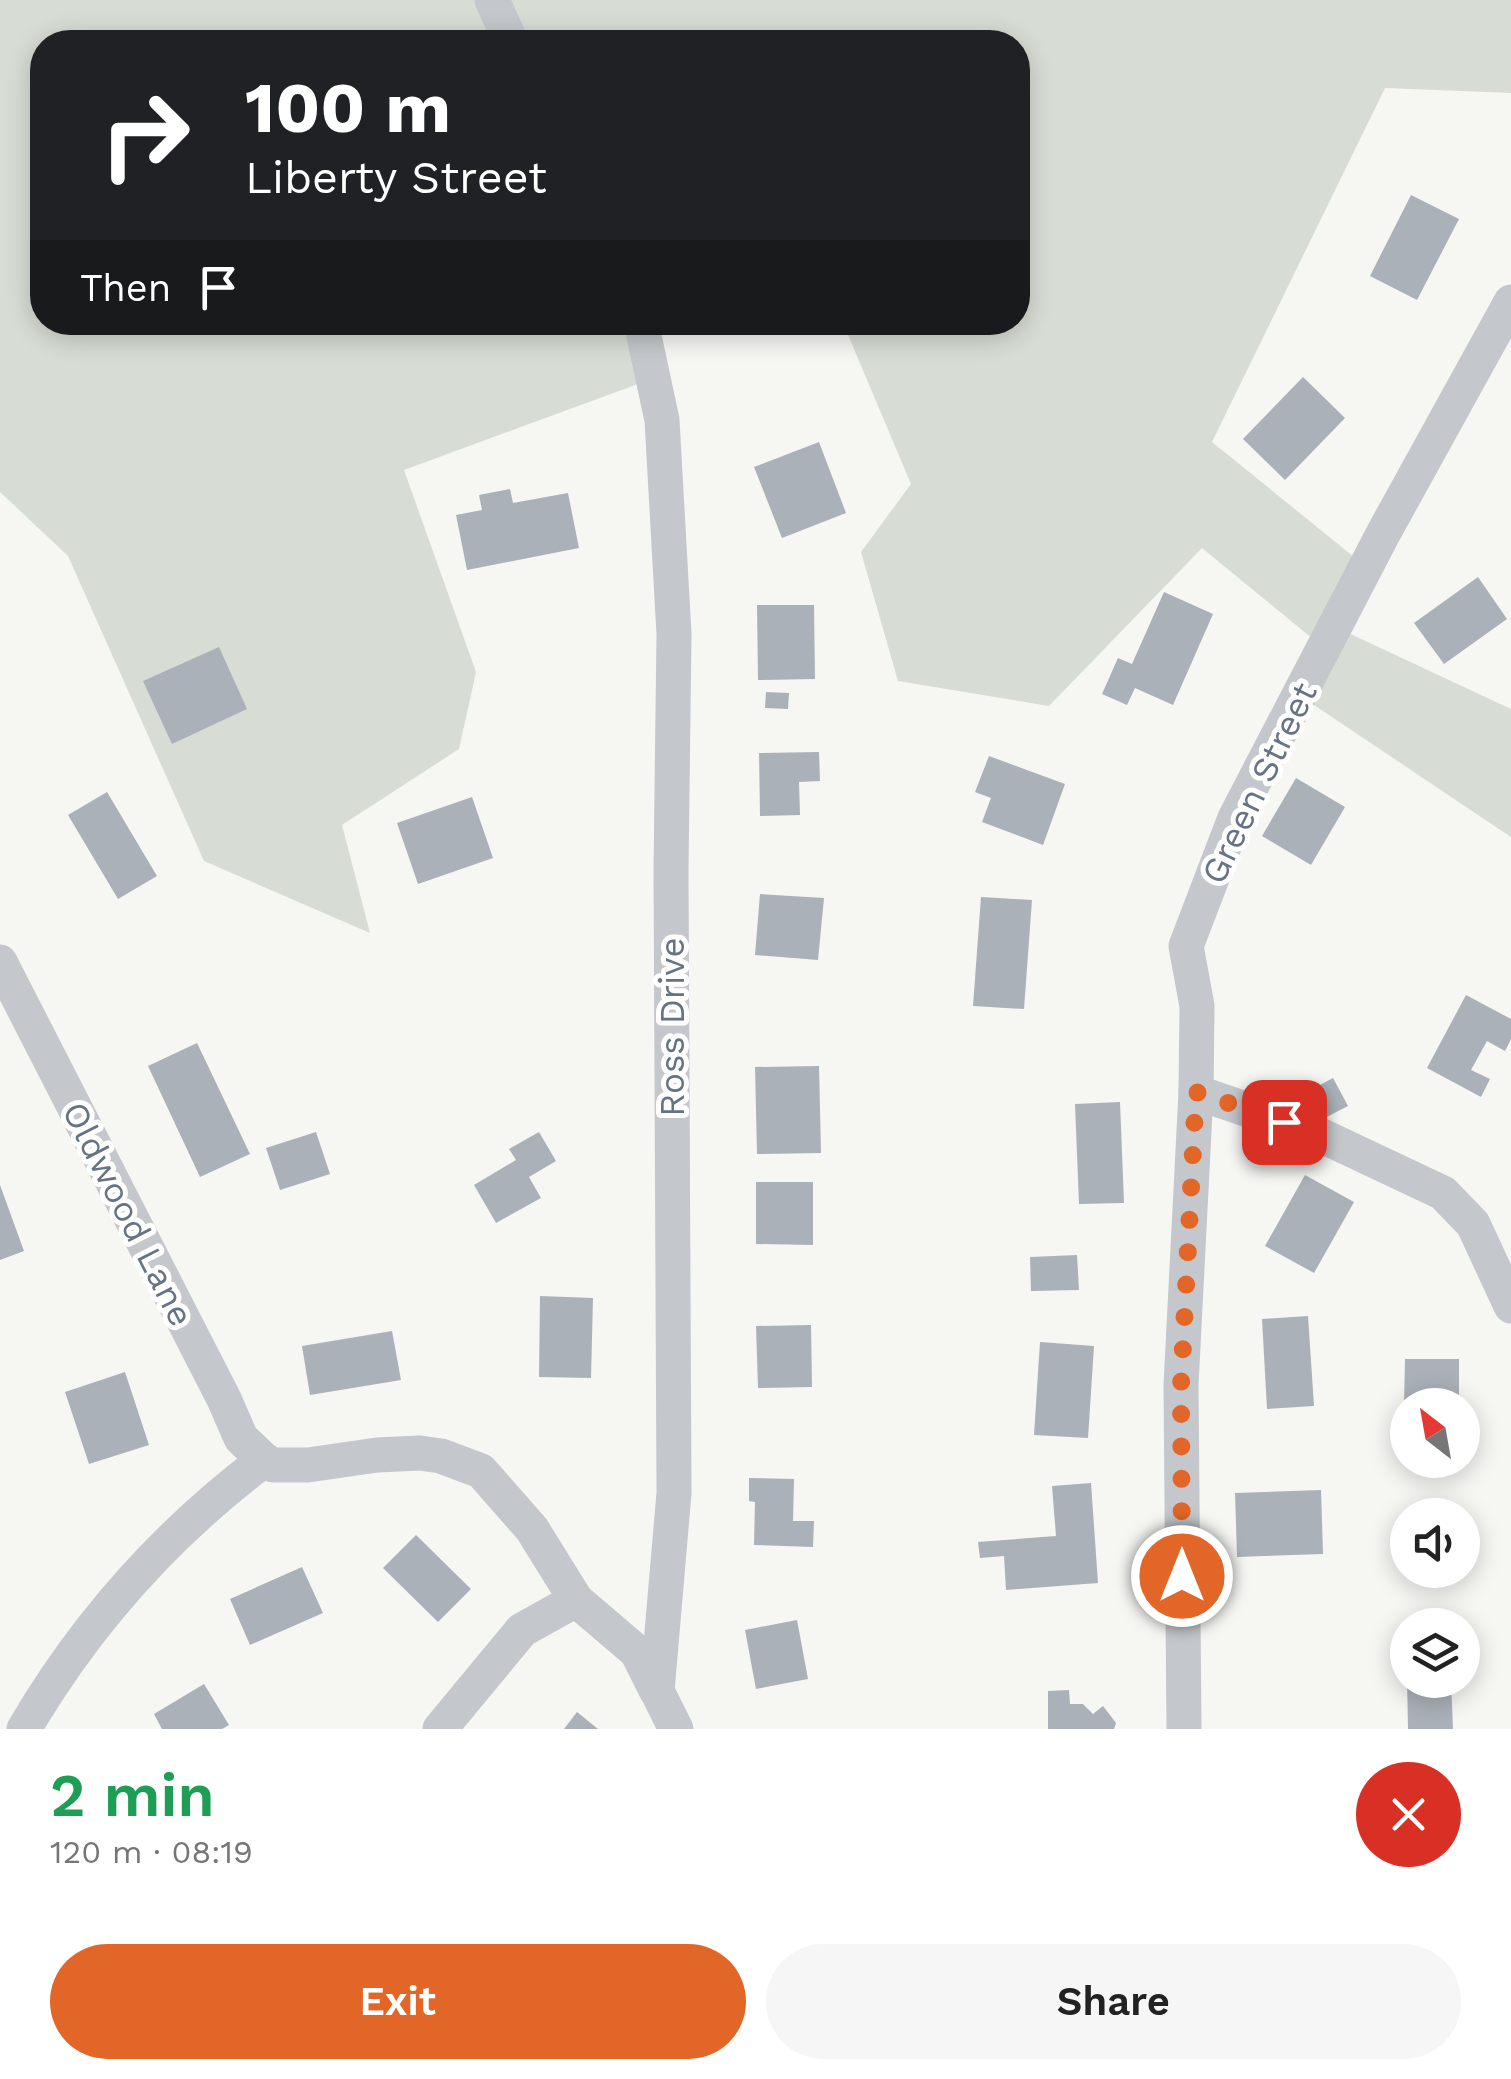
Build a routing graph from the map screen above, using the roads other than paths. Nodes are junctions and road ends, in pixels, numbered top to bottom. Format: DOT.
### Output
graph roads {
  1 [pos="492,0"];
  2 [pos="505,30"];
  3 [pos="1511,302"];
  4 [pos="644,335"];
  5 [pos="0,962"];
  6 [pos="1196,1092"];
  7 [pos="1511,1306"];
  8 [pos="264,1460"];
  9 [pos="576,1600"];
  10 [pos="657,1692"];
  11 [pos="24,1729"];
  12 [pos="440,1729"];
  13 [pos="676,1729"];
  14 [pos="1184,1729"];
  1 -- 2 [label="street"];
  3 -- 6 [label="street, Green Street"];
  4 -- 10 [label="street, Ross Drive"];
  5 -- 8 [label="street, Oldwood Lane"];
  6 -- 7 [label="street"];
  6 -- 14 [label="street, Green Street"];
  8 -- 9 [label="street"];
  8 -- 11 [label="street"];
  9 -- 10 [label="street"];
  9 -- 12 [label="street"];
  10 -- 13 [label="street"];
}
